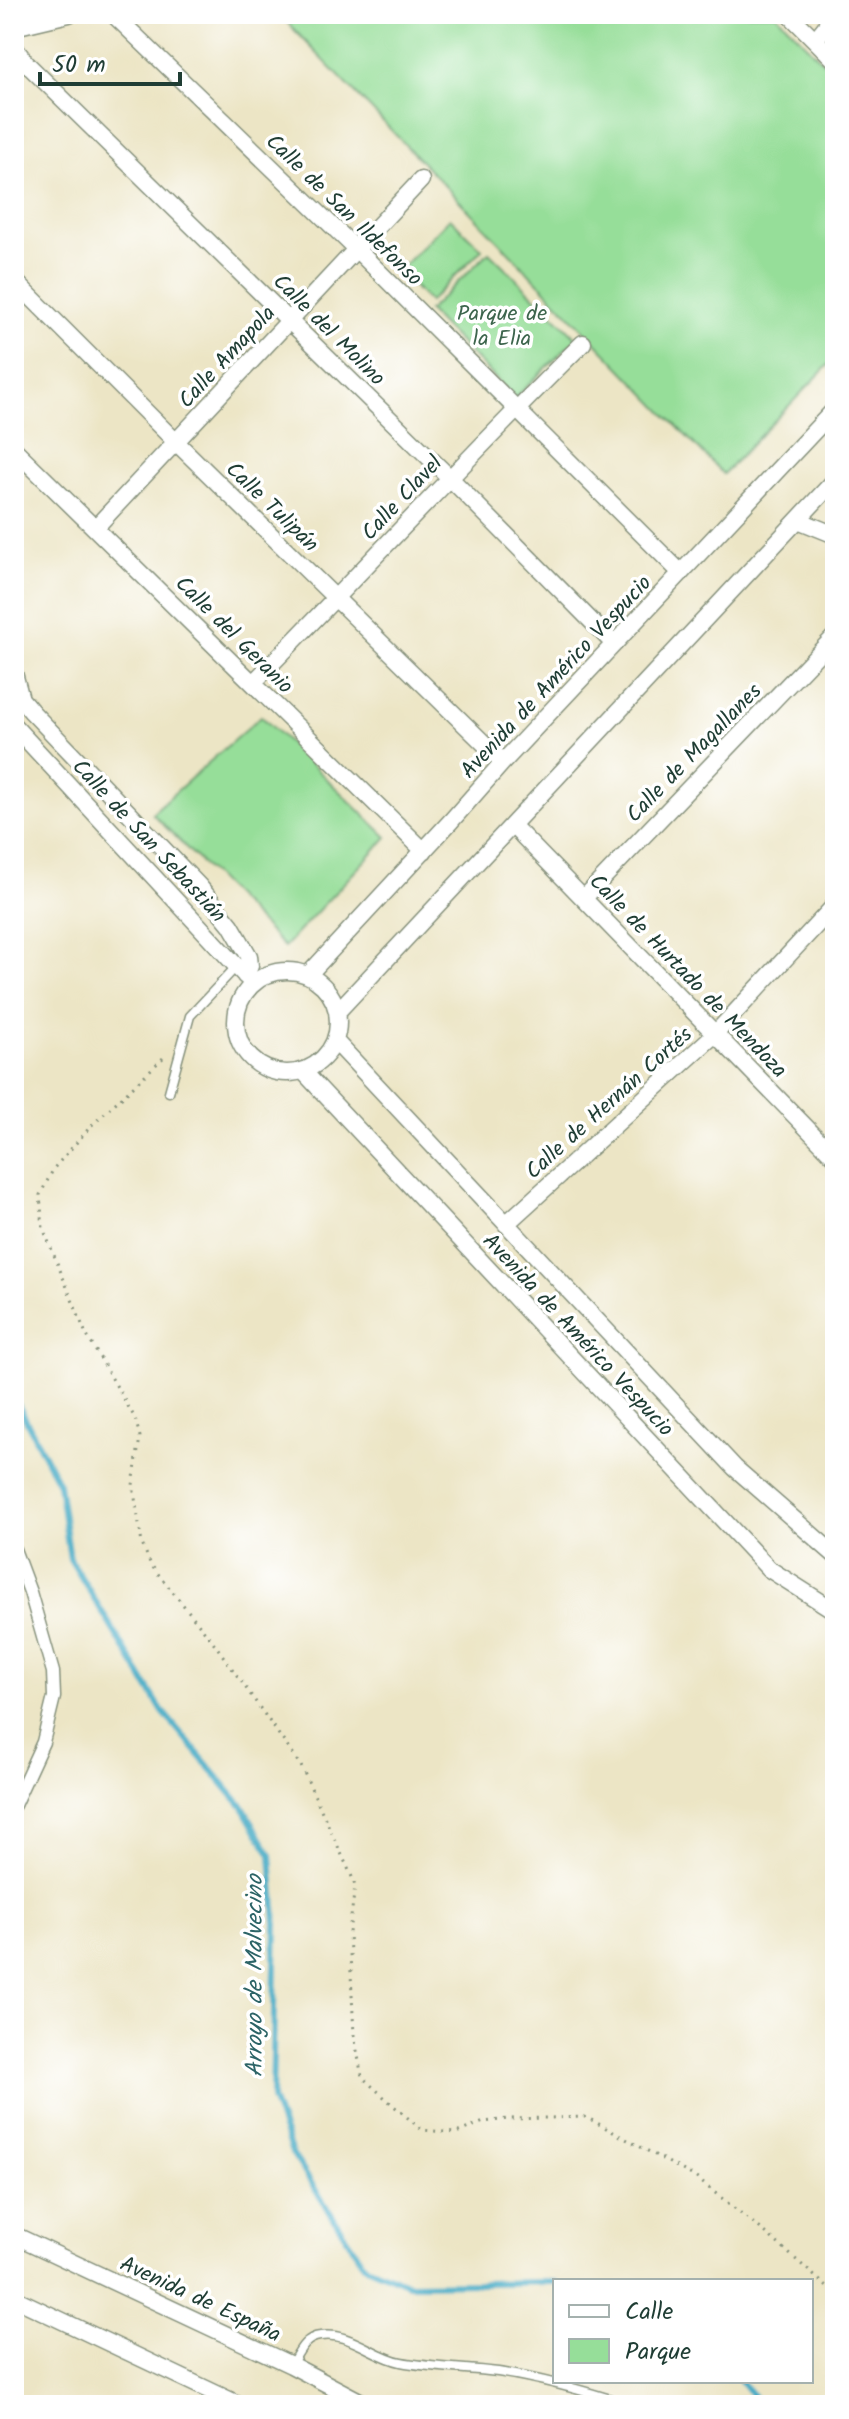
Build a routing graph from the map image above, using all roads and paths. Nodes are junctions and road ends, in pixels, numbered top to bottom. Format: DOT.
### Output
graph roads {
  1 [pos="69,14"];
  2 [pos="113,14"];
  3 [pos="789,14"];
  4 [pos="829,14"];
  5 [pos="14,27"];
  6 [pos="815,40"];
  7 [pos="14,48"];
  8 [pos="835,60"];
  9 [pos="421,180"];
  10 [pos="356,249"];
  11 [pos="14,280"];
  12 [pos="290,320"];
  13 [pos="583,343"];
  14 [pos="516,409"];
  15 [pos="835,409"];
  16 [pos="176,442"];
  17 [pos="14,449"];
  18 [pos="449,477"];
  19 [pos="835,480"];
  20 [pos="798,520"];
  21 [pos="96,527"];
  22 [pos="835,535"];
  23 [pos="681,573"];
  24 [pos="336,598"];
  25 [pos="835,636"];
  26 [pos="614,644"];
  27 [pos="14,673"];
  28 [pos="253,683"];
  29 [pos="14,726"];
  30 [pos="503,762"];
  31 [pos="512,825"];
  32 [pos="424,851"];
  33 [pos="584,898"];
  34 [pos="835,905"];
  35 [pos="245,975"];
  36 [pos="308,975"];
  37 [pos="338,1011"];
  38 [pos="715,1034"];
  39 [pos="184,1039"];
  40 [pos="335,1041"];
  41 [pos="303,1071"];
  42 [pos="169,1092"];
  43 [pos="835,1157"];
  44 [pos="506,1224"];
  45 [pos="14,1549"];
  46 [pos="835,1555"];
  47 [pos="835,1611"];
  48 [pos="14,1805"];
  49 [pos="14,2235"];
  50 [pos="835,2294"];
  51 [pos="14,2298"];
  52 [pos="291,2365"];
  53 [pos="553,2382"];
  54 [pos="562,2383"];
  55 [pos="240,2405"];
  56 [pos="367,2405"];
  57 [pos="629,2405"];
  1 -- 5 [label="street"];
  2 -- 10 [label="street, Calle de San Ildefonso"];
  3 -- 6 [label="street"];
  4 -- 6 [label="street"];
  6 -- 8 [label="street"];
  7 -- 12 [label="street, Calle del Molino"];
  9 -- 10 [label="street, Calle Amapola"];
  10 -- 12 [label="street, Calle Amapola"];
  10 -- 14 [label="street, Calle de San Ildefonso"];
  11 -- 16 [label="street, Calle Tulipán"];
  12 -- 16 [label="street, Calle Amapola"];
  12 -- 18 [label="street, Calle del Molino"];
  13 -- 14 [label="street, Calle Clavel"];
  14 -- 18 [label="street, Calle Clavel"];
  14 -- 23 [label="street, Calle de San Ildefonso"];
  15 -- 23 [label="street, Avenida de Américo Vespucio"];
  16 -- 21 [label="street, Calle Amapola"];
  16 -- 24 [label="street, Calle Tulipán"];
  17 -- 21 [label="street, Calle del Geranio"];
  18 -- 24 [label="street, Calle Clavel"];
  18 -- 26 [label="street, Calle del Molino"];
  19 -- 20 [label="street"];
  20 -- 22 [label="street"];
  20 -- 31 [label="street"];
  21 -- 28 [label="street, Calle del Geranio"];
  23 -- 26 [label="street, Avenida de Américo Vespucio"];
  24 -- 28 [label="street, Calle Clavel"];
  24 -- 30 [label="street, Calle Tulipán"];
  25 -- 33 [label="street, Calle de Magallanes"];
  26 -- 30 [label="street, Avenida de Américo Vespucio"];
  27 -- 35 [label="street"];
  28 -- 32 [label="street, Calle del Geranio"];
  29 -- 35 [label="street, Calle de San Sebastián"];
  30 -- 32 [label="street, Avenida de Américo Vespucio"];
  31 -- 33 [label="street, Calle de Hurtado de Mendoza"];
  31 -- 37 [label="street"];
  32 -- 36 [label="street, Avenida de Américo Vespucio"];
  33 -- 38 [label="street, Calle de Hurtado de Mendoza"];
  34 -- 38 [label="street, Calle de Hernán Cortés"];
  35 -- 36 [label="street"];
  35 -- 39 [label="lane"];
  35 -- 41 [label="street"];
  36 -- 37 [label="street"];
  37 -- 40 [label="street"];
  38 -- 43 [label="street, Calle de Hurtado de Mendoza"];
  38 -- 44 [label="street, Calle de Hernán Cortés"];
  39 -- 42 [label="lane"];
  39 -- 50 [label="path"];
  40 -- 41 [label="street"];
  40 -- 44 [label="street, Avenida de Américo Vespucio"];
  41 -- 47 [label="street, Avenida de Américo Vespucio"];
  44 -- 46 [label="street, Avenida de Américo Vespucio"];
  45 -- 48 [label="street"];
  49 -- 52 [label="street, Avenida de España"];
  51 -- 55 [label="street"];
  52 -- 53 [label="lane"];
  52 -- 56 [label="street, Avenida de España"];
  54 -- 57 [label="lane"];
}
